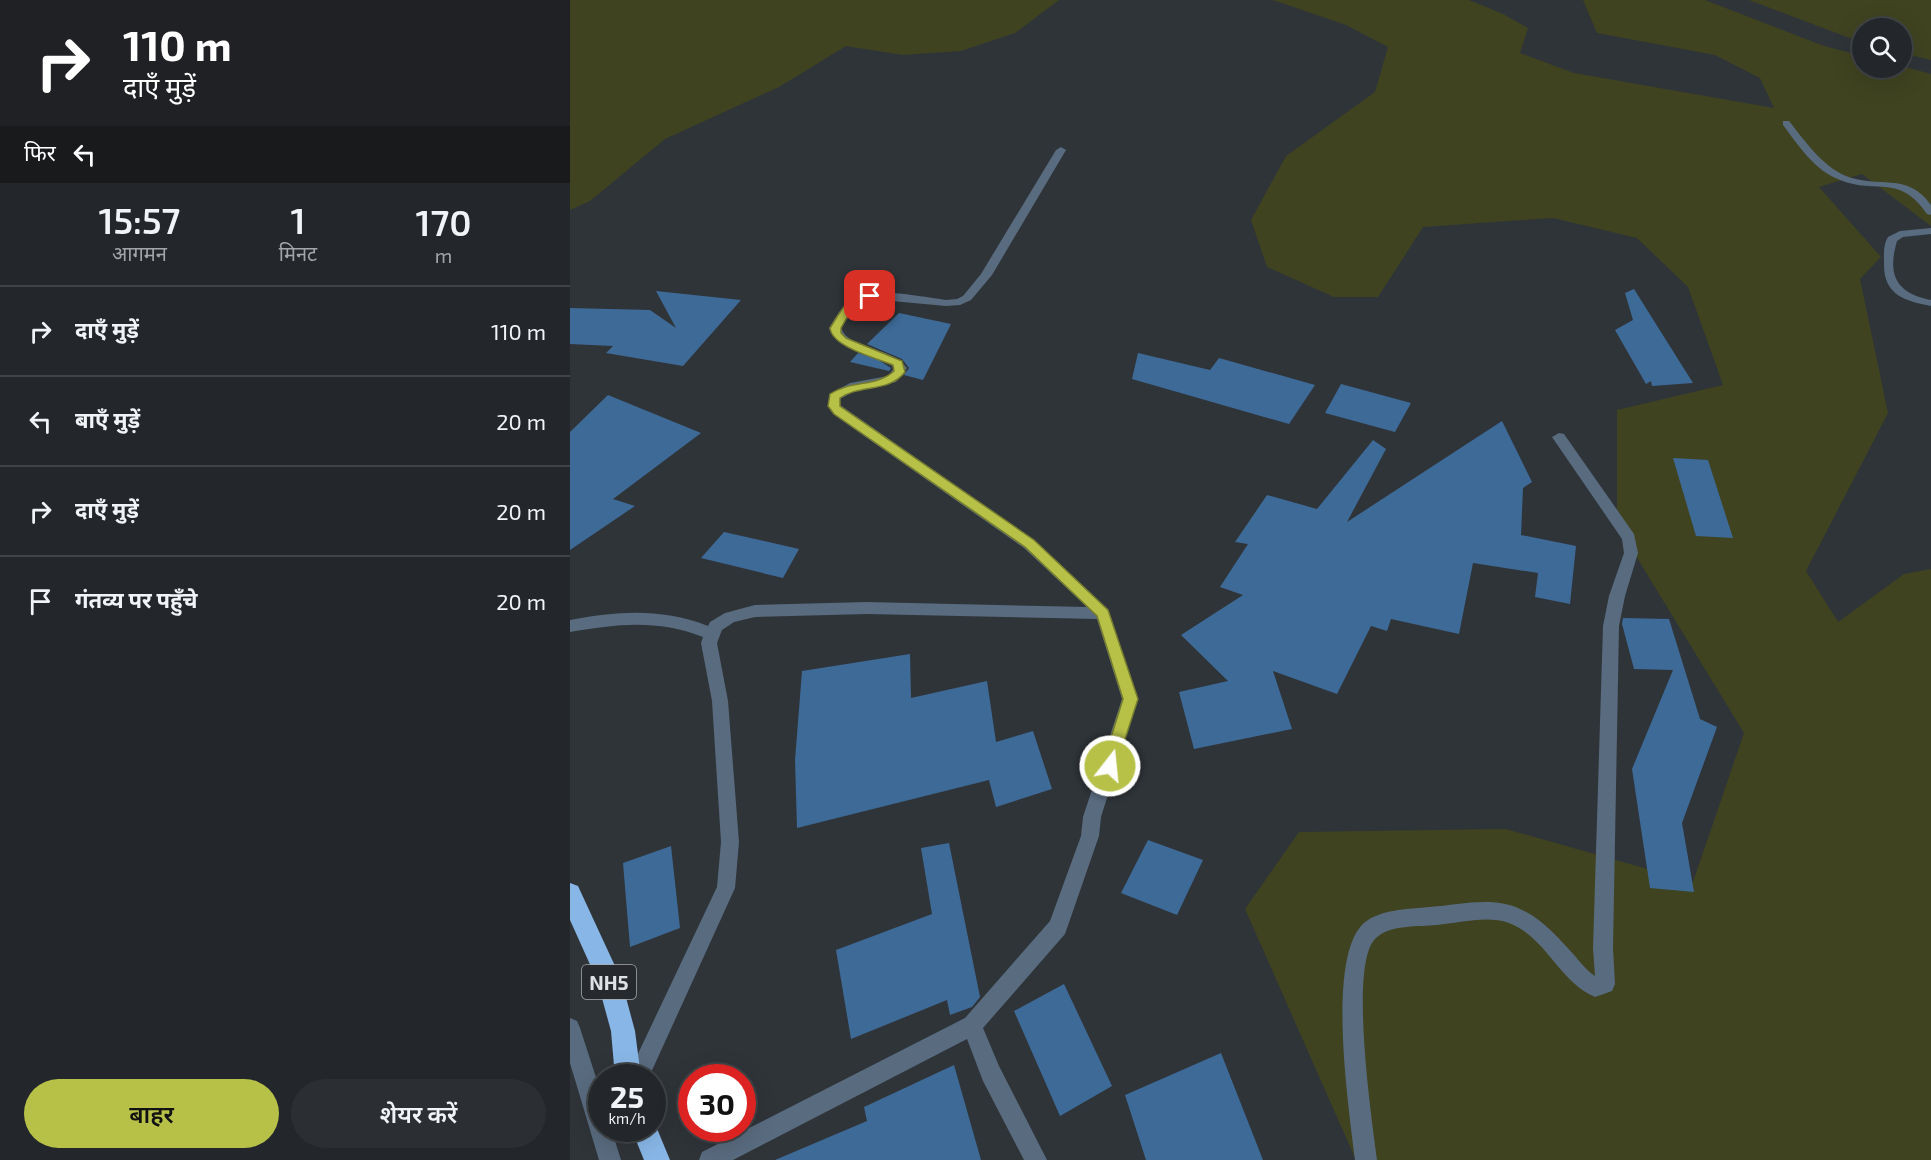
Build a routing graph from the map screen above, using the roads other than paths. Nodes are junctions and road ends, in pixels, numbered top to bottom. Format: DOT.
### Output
graph roads {
  1 [pos="1786,123"];
  2 [pos="1061,150"];
  3 [pos="1931,212"];
  4 [pos="1931,231"];
  5 [pos="1931,303"];
  6 [pos="1559,437"];
  7 [pos="1103,614"];
  8 [pos="570,626"];
  9 [pos="711,634"];
  10 [pos="570,894"];
  11 [pos="972,1024"];
  12 [pos="570,1028"];
  13 [pos="627,1064"];
  14 [pos="644,1064"];
  15 [pos="650,1142"];
  16 [pos="610,1160"];
  17 [pos="657,1160"];
  18 [pos="710,1160"];
  19 [pos="1036,1160"];
  20 [pos="1366,1160"];
  1 -- 3 [label="street"];
  2 -- 7 [label="street"];
  4 -- 5 [label="street"];
  6 -- 20 [label="street"];
  7 -- 9 [label="street"];
  7 -- 11 [label="street"];
  8 -- 9 [label="street"];
  9 -- 14 [label="street"];
  10 -- 13 [label="highway, NH5"];
  11 -- 18 [label="street"];
  11 -- 19 [label="street"];
  12 -- 16 [label="street"];
  15 -- 17 [label="highway"];
}
